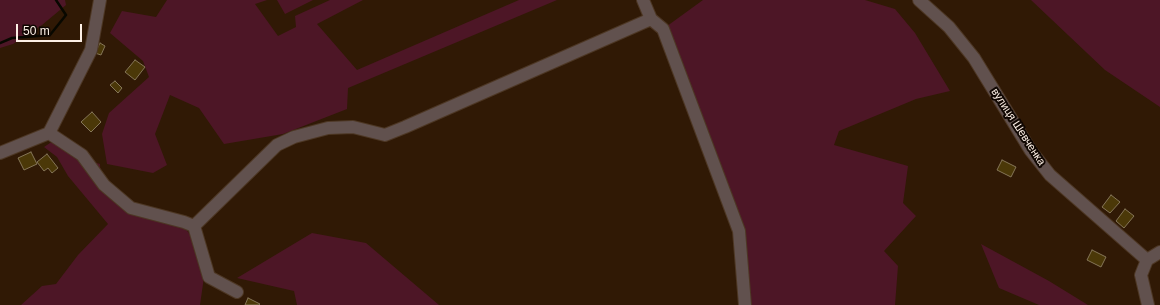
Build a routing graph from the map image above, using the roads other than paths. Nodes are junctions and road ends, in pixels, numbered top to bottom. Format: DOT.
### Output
graph roads {
  1 [pos="100,0"];
  2 [pos="643,0"];
  3 [pos="919,0"];
  4 [pos="651,19"];
  5 [pos="49,133"];
  6 [pos="0,153"];
  7 [pos="194,226"];
  8 [pos="1160,252"];
  9 [pos="1147,260"];
  10 [pos="237,292"];
  11 [pos="745,305"];
  12 [pos="1148,305"];
  1 -- 5 [label="street"];
  2 -- 4 [label="street"];
  3 -- 9 [label="street, вулиця Шевченка"];
  4 -- 7 [label="street"];
  4 -- 11 [label="street"];
  5 -- 6 [label="street"];
  5 -- 7 [label="street"];
  7 -- 10 [label="street"];
  8 -- 9 [label="street"];
  9 -- 12 [label="street"];
}
